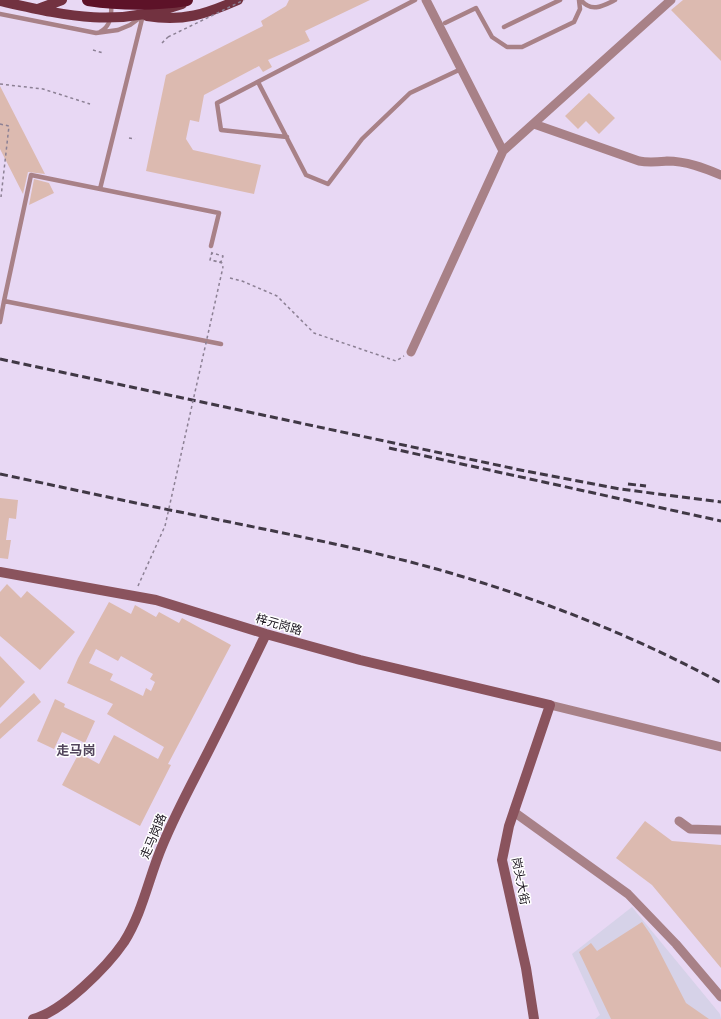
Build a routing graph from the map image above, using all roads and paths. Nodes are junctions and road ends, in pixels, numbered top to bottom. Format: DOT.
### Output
graph roads {
  1 [pos="25,0"];
  2 [pos="62,0"];
  3 [pos="88,0"];
  4 [pos="111,0"];
  5 [pos="193,0"];
  6 [pos="238,0"];
  7 [pos="244,0"];
  8 [pos="415,0"];
  9 [pos="426,0"];
  10 [pos="560,0"];
  11 [pos="580,0"];
  12 [pos="615,0"];
  13 [pos="671,0"];
  14 [pos="0,1"];
  15 [pos="14,2"];
  16 [pos="182,2"];
  17 [pos="38,10"];
  18 [pos="0,14"];
  19 [pos="143,15"];
  20 [pos="111,18"];
  21 [pos="183,18"];
  22 [pos="446,23"];
  23 [pos="504,27"];
  24 [pos="96,34"];
  25 [pos="162,43"];
  26 [pos="93,50"];
  27 [pos="102,53"];
  28 [pos="461,68"];
  29 [pos="258,82"];
  30 [pos="0,84"];
  31 [pos="90,104"];
  32 [pos="0,124"];
  33 [pos="534,124"];
  34 [pos="287,137"];
  35 [pos="129,138"];
  36 [pos="135,139"];
  37 [pos="503,151"];
  38 [pos="721,175"];
  39 [pos="100,189"];
  40 [pos="1,197"];
  41 [pos="211,246"];
  42 [pos="212,253"];
  43 [pos="230,278"];
  44 [pos="4,302"];
  45 [pos="0,322"];
  46 [pos="220,344"];
  47 [pos="411,352"];
  48 [pos="1,573"];
  49 [pos="134,596"];
  50 [pos="266,634"];
  51 [pos="550,705"];
  52 [pos="721,747"];
  53 [pos="514,812"];
  54 [pos="679,821"];
  55 [pos="721,830"];
  56 [pos="721,997"];
  57 [pos="33,1019"];
  58 [pos="534,1019"];
  1 -- 15 [label="main road"];
  2 -- 17 [label="main road"];
  3 -- 16 [label="highway, bridge"];
  4 -- 20 [label="lane"];
  5 -- 16 [label="main road"];
  6 -- 21 [label="main road"];
  7 -- 25 [label="path, bridge"];
  8 -- 29 [label="lane"];
  9 -- 28 [label="street"];
  10 -- 23 [label="lane"];
  11 -- 12 [label="lane"];
  11 -- 22 [label="lane"];
  13 -- 33 [label="street"];
  14 -- 15 [label="main road"];
  15 -- 17 [label="main road"];
  16 -- 19 [label="main road"];
  16 -- 21 [label="main road"];
  17 -- 20 [label="main road"];
  18 -- 24 [label="lane"];
  19 -- 20 [label="main road"];
  19 -- 21 [label="main road"];
  19 -- 24 [label="lane"];
  19 -- 39 [label="lane"];
  20 -- 24 [label="lane"];
  26 -- 27 [label="path"];
  28 -- 34 [label="lane"];
  28 -- 37 [label="street"];
  29 -- 34 [label="lane"];
  29 -- 34 [label="lane"];
  30 -- 31 [label="path"];
  32 -- 40 [label="path"];
  33 -- 37 [label="street"];
  33 -- 38 [label="street"];
  35 -- 36 [label="path"];
  37 -- 47 [label="street"];
  39 -- 41 [label="lane"];
  39 -- 44 [label="lane"];
  41 -- 42 [label="path"];
  42 -- 42 [label="path"];
  42 -- 49 [label="path, bridge"];
  43 -- 47 [label="path"];
  44 -- 45 [label="lane"];
  44 -- 46 [label="lane"];
  48 -- 49 [label="street, 梓元岗路"];
  49 -- 50 [label="street, 梓元岗路"];
  50 -- 51 [label="street, 梓元岗路"];
  50 -- 57 [label="street, 走马岗路"];
  51 -- 52 [label="street"];
  51 -- 53 [label="street, 岗头大街"];
  53 -- 56 [label="street"];
  53 -- 58 [label="street, 岗头大街"];
  54 -- 55 [label="street"];
}
